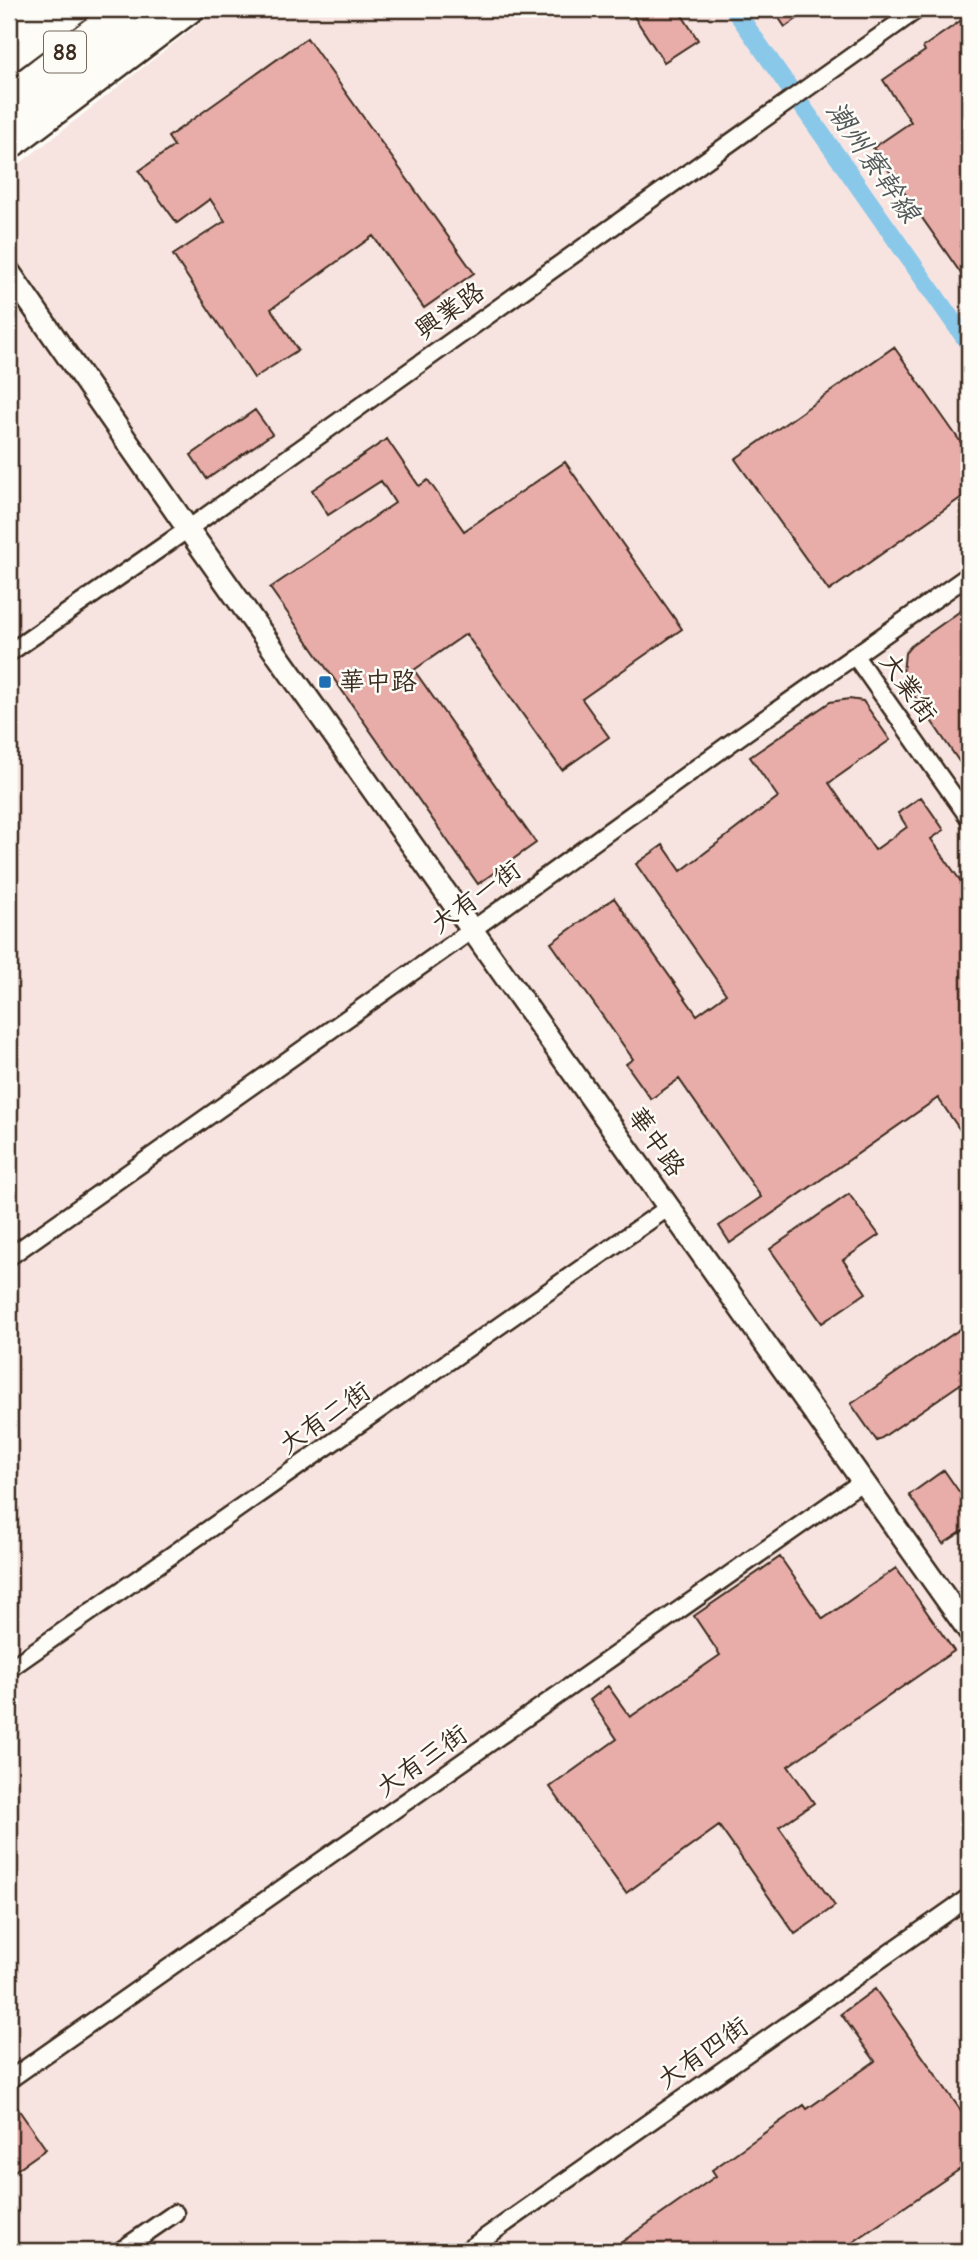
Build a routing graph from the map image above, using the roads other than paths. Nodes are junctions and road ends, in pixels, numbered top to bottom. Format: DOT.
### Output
graph roads {
  1 [pos="26,9"];
  2 [pos="39,9"];
  3 [pos="76,9"];
  4 [pos="121,9"];
  5 [pos="154,9"];
  6 [pos="193,9"];
  7 [pos="918,9"];
  8 [pos="9,22"];
  9 [pos="9,32"];
  10 [pos="9,59"];
  11 [pos="9,95"];
  12 [pos="9,121"];
  13 [pos="9,148"];
  14 [pos="9,272"];
  15 [pos="188,529"];
  16 [pos="969,575"];
  17 [pos="9,653"];
  18 [pos="855,656"];
  19 [pos="969,818"];
  20 [pos="472,930"];
  21 [pos="669,1207"];
  22 [pos="9,1257"];
  23 [pos="863,1481"];
  24 [pos="969,1631"];
  25 [pos="9,1669"];
  26 [pos="969,1896"];
  27 [pos="9,2080"];
  28 [pos="176,2213"];
  29 [pos="120,2251"];
  30 [pos="466,2251"];
  1 -- 8 [label="main road"];
  2 -- 9 [label="highway"];
  3 -- 10 [label="highway, 88"];
  4 -- 11 [label="highway, 88"];
  5 -- 12 [label="highway"];
  6 -- 13 [label="main road"];
  7 -- 15 [label="street, 興業路"];
  14 -- 15 [label="street, 華中路"];
  15 -- 17 [label="street, 興業路"];
  15 -- 20 [label="street, 華中路"];
  16 -- 18 [label="street, 大有一街"];
  18 -- 19 [label="street, 大業街"];
  18 -- 20 [label="street, 大有一街"];
  20 -- 21 [label="street, 華中路"];
  20 -- 22 [label="street, 大有一街"];
  21 -- 23 [label="street, 華中路"];
  21 -- 25 [label="street, 大有二街"];
  23 -- 24 [label="street, 華中路"];
  23 -- 27 [label="street, 大有三街"];
  26 -- 30 [label="street, 大有四街"];
  28 -- 29 [label="street"];
}
